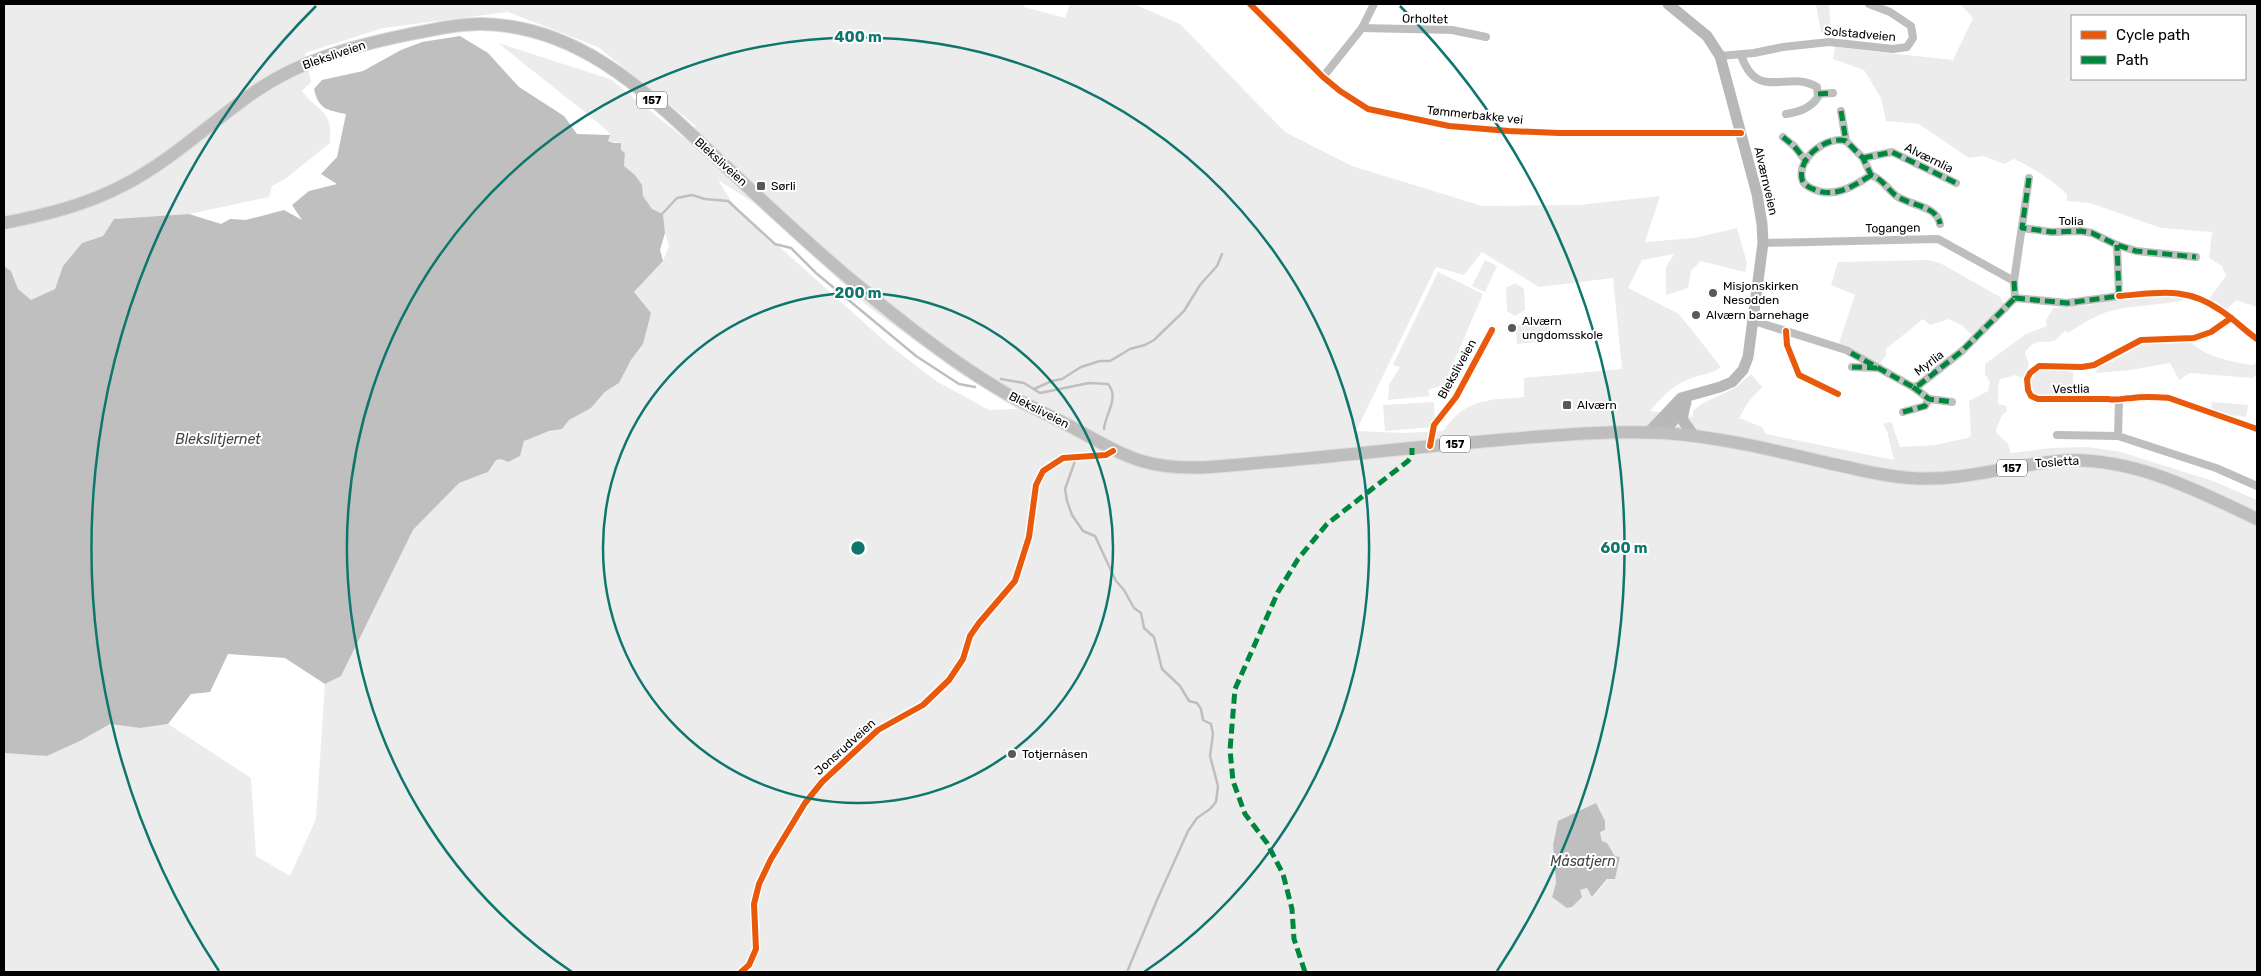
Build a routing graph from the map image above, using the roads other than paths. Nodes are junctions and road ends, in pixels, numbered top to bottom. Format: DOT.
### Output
graph roads {
  1 [pos="1250,4"];
  2 [pos="1374,4"];
  3 [pos="1668,4"];
  4 [pos="1869,4"];
  5 [pos="1362,28"];
  6 [pos="1486,37"];
  7 [pos="1740,55"];
  8 [pos="1720,56"];
  9 [pos="1323,77"];
  10 [pos="1833,92"];
  11 [pos="1818,94"];
  12 [pos="1841,111"];
  13 [pos="1786,114"];
  14 [pos="1740,134"];
  15 [pos="1783,137"];
  16 [pos="1846,141"];
  17 [pos="1862,158"];
  18 [pos="1806,161"];
  19 [pos="1871,175"];
  20 [pos="2029,178"];
  21 [pos="1956,183"];
  22 [pos="4,223"];
  23 [pos="1940,224"];
  24 [pos="2022,228"];
  25 [pos="1762,243"];
  26 [pos="2117,245"];
  27 [pos="2196,257"];
  28 [pos="2014,281"];
  29 [pos="2015,298"];
  30 [pos="2231,318"];
  31 [pos="1754,321"];
  32 [pos="1492,330"];
  33 [pos="1786,331"];
  34 [pos="1852,367"];
  35 [pos="1879,368"];
  36 [pos="1913,387"];
  37 [pos="1702,392"];
  38 [pos="1838,394"];
  39 [pos="1929,399"];
  40 [pos="2119,401"];
  41 [pos="1686,402"];
  42 [pos="1952,402"];
  43 [pos="1903,412"];
  44 [pos="2257,428"];
  45 [pos="1648,433"];
  46 [pos="1664,433"];
  47 [pos="2057,435"];
  48 [pos="1694,436"];
  49 [pos="2118,436"];
  50 [pos="1430,446"];
  51 [pos="1113,451"];
  52 [pos="2257,486"];
  53 [pos="2257,519"];
  54 [pos="741,972"];
  1 -- 9 [label="street, Tømmerbakke vei"];
  2 -- 5 [label="street"];
  3 -- 8 [label="main road, Alværnveien"];
  4 -- 7 [label="street, Solstadveien"];
  5 -- 6 [label="street, Orholtet"];
  5 -- 9 [label="street"];
  7 -- 8 [label="street, Solstadveien"];
  7 -- 11 [label="street"];
  8 -- 14 [label="main road, Alværnveien"];
  9 -- 14 [label="street, Tømmerbakke vei"];
  10 -- 11 [label="street"];
  11 -- 13 [label="street"];
  12 -- 16 [label="street"];
  14 -- 25 [label="main road, Alværnveien"];
  15 -- 18 [label="street"];
  16 -- 17 [label="street"];
  16 -- 18 [label="street"];
  17 -- 19 [label="street"];
  17 -- 21 [label="street, Alværnlia"];
  18 -- 19 [label="street"];
  19 -- 23 [label="street"];
  20 -- 24 [label="street"];
  22 -- 51 [label="main road, Bleksliveien / 157"];
  24 -- 26 [label="street, Tolia"];
  24 -- 28 [label="street"];
  25 -- 28 [label="street, Togangen"];
  25 -- 31 [label="main road, Alværnveien"];
  26 -- 27 [label="street, Tolia"];
  26 -- 29 [label="street"];
  28 -- 29 [label="street"];
  29 -- 36 [label="street, Myrlia"];
  30 -- 40 [label="street, Vestlia"];
  31 -- 33 [label="street, Myrlia"];
  31 -- 37 [label="main road, Alværnveien"];
  32 -- 50 [label="street, Bleksliveien"];
  33 -- 35 [label="street, Myrlia"];
  33 -- 38 [label="street"];
  34 -- 35 [label="street"];
  35 -- 36 [label="street, Myrlia"];
  36 -- 39 [label="street"];
  37 -- 41 [label="main road, Alværnveien"];
  37 -- 45 [label="main road, Alværnveien"];
  39 -- 42 [label="street"];
  39 -- 43 [label="street"];
  40 -- 44 [label="street, Vestlia"];
  40 -- 49 [label="street"];
  41 -- 46 [label="main road, Alværnveien"];
  41 -- 48 [label="main road"];
  45 -- 46 [label="main road, Bleksliveien / 157"];
  45 -- 50 [label="main road, Bleksliveien / 157"];
  46 -- 48 [label="main road, 157"];
  47 -- 49 [label="street"];
  48 -- 53 [label="main road, Tosletta / 157"];
  49 -- 52 [label="street"];
  50 -- 51 [label="main road, Bleksliveien / 157"];
  51 -- 54 [label="street, Jonsrudveien"];
}
